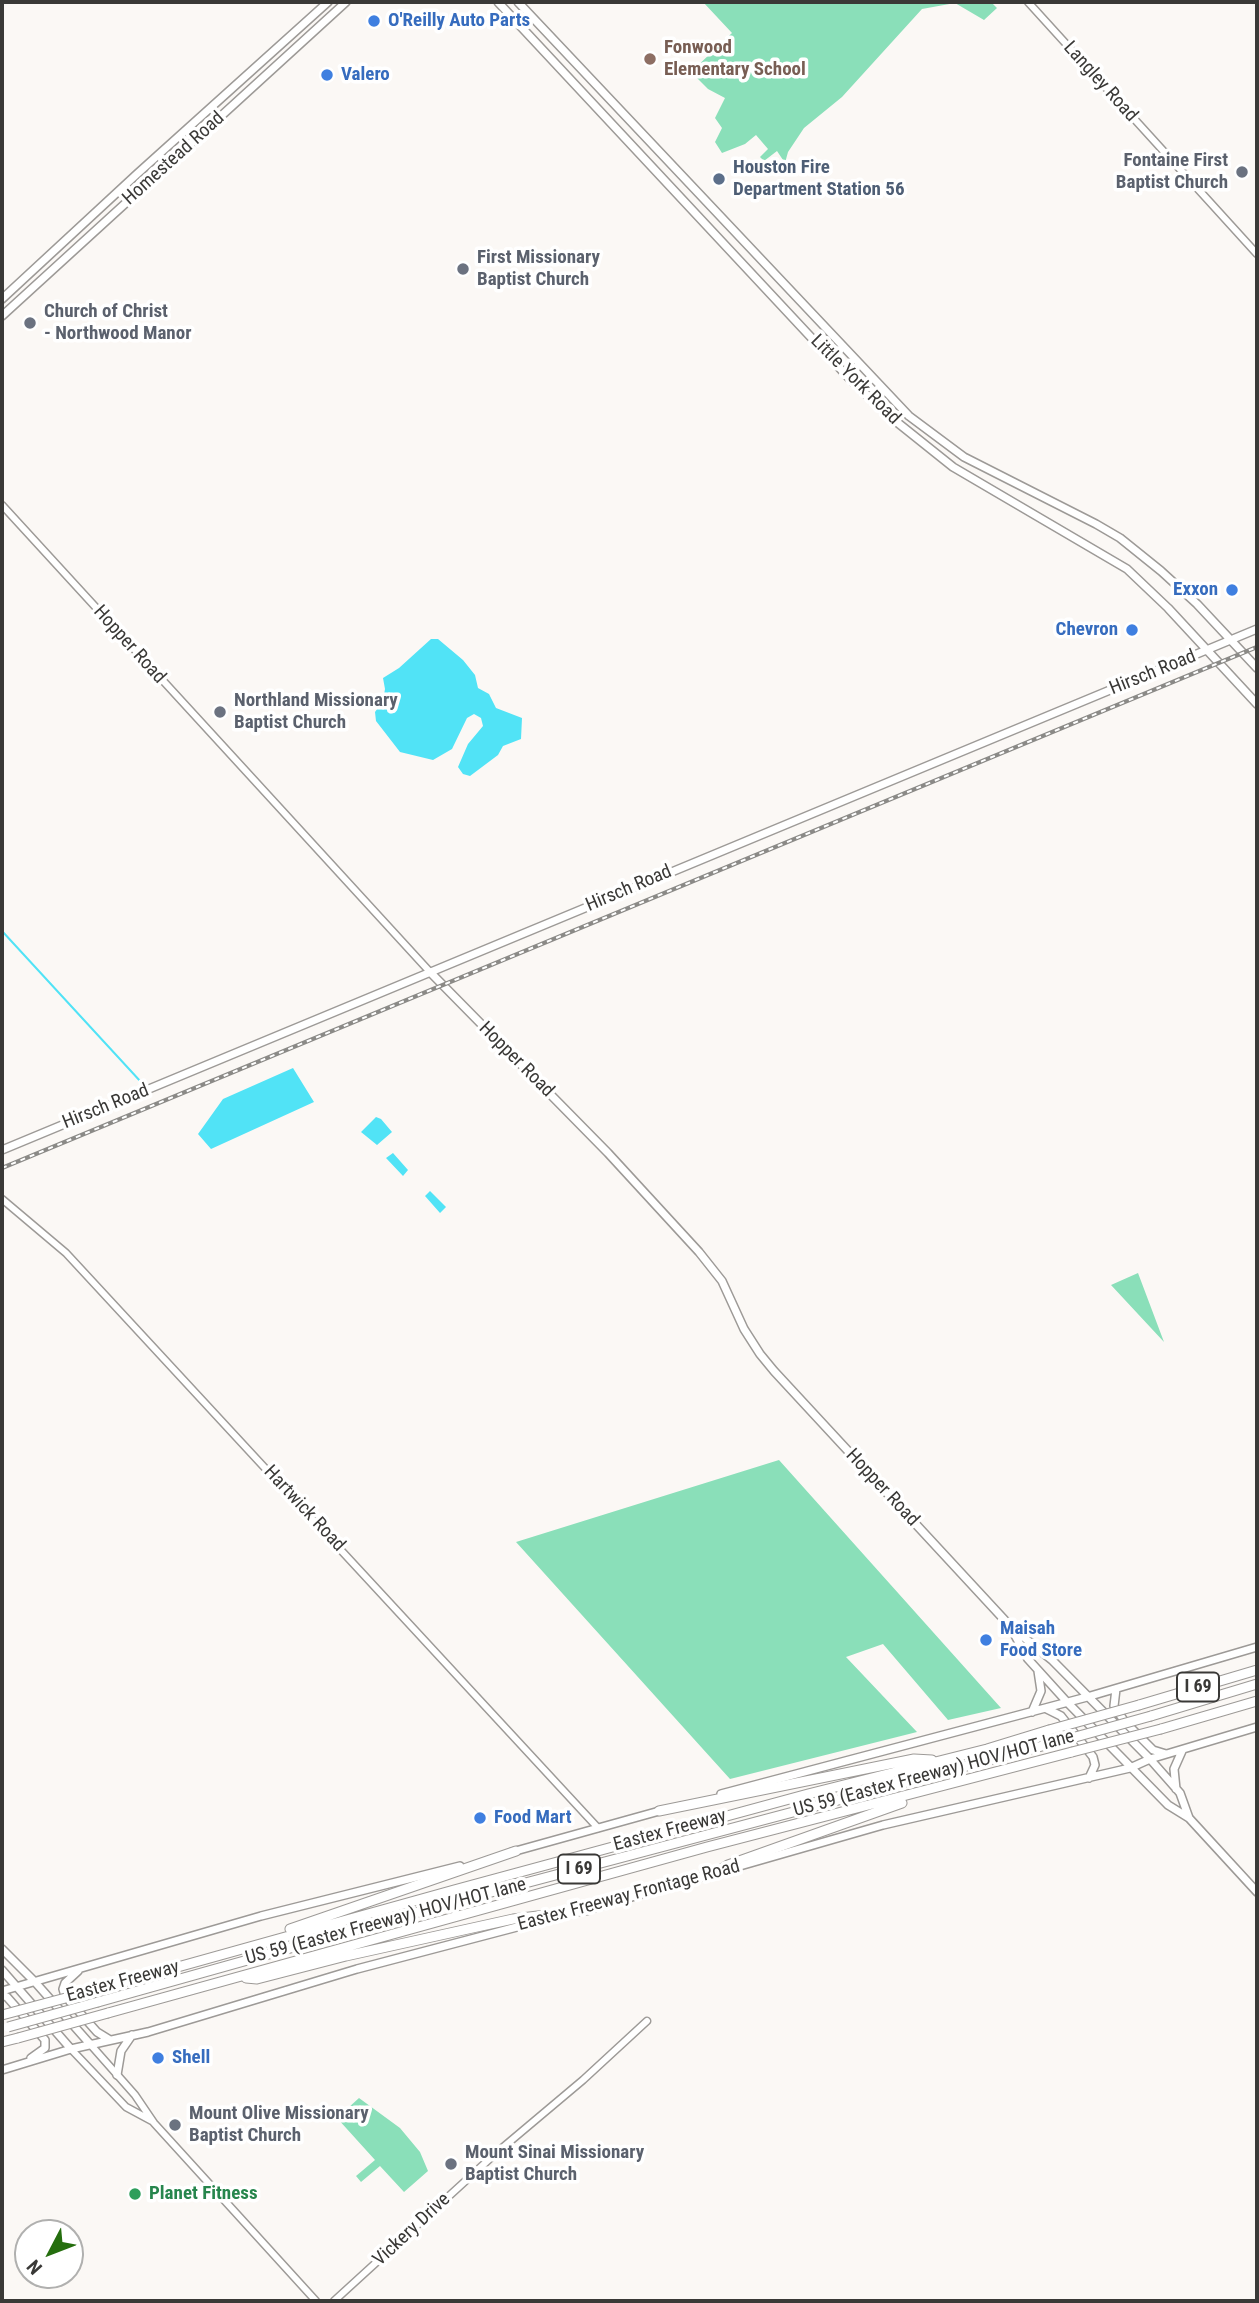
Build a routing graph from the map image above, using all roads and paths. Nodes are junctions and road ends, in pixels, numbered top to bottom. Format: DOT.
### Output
graph roads {
  1 [pos="328,2"];
  2 [pos="346,2"];
  3 [pos="498,2"];
  4 [pos="518,2"];
  5 [pos="1028,2"];
  6 [pos="224,96"];
  7 [pos="233,106"];
  8 [pos="690,185"];
  9 [pos="678,195"];
  10 [pos="705,202"];
  11 [pos="694,212"];
  12 [pos="79,227"];
  13 [pos="88,237"];
  14 [pos="1257,254"];
  15 [pos="2,299"];
  16 [pos="2,316"];
  17 [pos="842,346"];
  18 [pos="830,358"];
  19 [pos="878,384"];
  20 [pos="866,394"];
  21 [pos="2,505"];
  22 [pos="1257,629"];
  23 [pos="1232,640"];
  24 [pos="1208,650"];
  25 [pos="1257,668"];
  26 [pos="1257,704"];
  27 [pos="430,972"];
  28 [pos="2,1150"];
  29 [pos="2,1199"];
  30 [pos="1011,1627"];
  31 [pos="1257,1647"];
  32 [pos="1257,1670"];
  33 [pos="1038,1671"];
  34 [pos="1257,1684"];
  35 [pos="1116,1689"];
  36 [pos="1087,1697"];
  37 [pos="1257,1701"];
  38 [pos="1067,1702"];
  39 [pos="1044,1709"];
  40 [pos="1032,1712"];
  41 [pos="1257,1727"];
  42 [pos="1182,1751"];
  43 [pos="1171,1754"];
  44 [pos="1150,1759"];
  45 [pos="941,1761"];
  46 [pos="1130,1768"];
  47 [pos="987,1773"];
  48 [pos="1089,1778"];
  49 [pos="1177,1789"];
  50 [pos="659,1811"];
  51 [pos="1189,1818"];
  52 [pos="597,1828"];
  53 [pos="516,1851"];
  54 [pos="717,1872"];
  55 [pos="1257,1892"];
  56 [pos="587,1910"];
  57 [pos="266,1942"];
  58 [pos="2,1949"];
  59 [pos="5,1956"];
  60 [pos="81,1968"];
  61 [pos="2,1970"];
  62 [pos="237,1978"];
  63 [pos="35,1982"];
  64 [pos="18,1987"];
  65 [pos="2,1993"];
  66 [pos="2,2015"];
  67 [pos="647,2021"];
  68 [pos="5,2028"];
  69 [pos="132,2035"];
  70 [pos="110,2040"];
  71 [pos="2,2042"];
  72 [pos="90,2044"];
  73 [pos="71,2049"];
  74 [pos="25,2063"];
  75 [pos="2,2070"];
  76 [pos="117,2075"];
  77 [pos="131,2090"];
  78 [pos="120,2101"];
  79 [pos="154,2123"];
  80 [pos="316,2301"];
  81 [pos="334,2301"];
  1 -- 6 [label="main road, Homestead Road"];
  2 -- 7 [label="main road, Homestead Road"];
  3 -- 9 [label="main road, Little York Road"];
  4 -- 8 [label="main road, Little York Road"];
  5 -- 14 [label="street, Langley Road"];
  6 -- 7 [label="main road"];
  6 -- 12 [label="main road, Homestead Road"];
  7 -- 13 [label="main road, Homestead Road"];
  8 -- 9 [label="main road"];
  8 -- 10 [label="main road, Little York Road"];
  9 -- 11 [label="main road, Little York Road"];
  10 -- 11 [label="main road"];
  10 -- 17 [label="main road, Little York Road"];
  11 -- 18 [label="main road, Little York Road"];
  12 -- 13 [label="main road"];
  12 -- 15 [label="main road, Homestead Road"];
  13 -- 16 [label="main road, Homestead Road"];
  17 -- 18 [label="main road"];
  17 -- 19 [label="main road, Little York Road"];
  18 -- 20 [label="main road, Little York Road"];
  19 -- 20 [label="main road"];
  19 -- 23 [label="main road, Little York Road"];
  20 -- 24 [label="main road, Little York Road"];
  21 -- 27 [label="street, Hopper Road"];
  22 -- 23 [label="main road, Hirsch Road"];
  23 -- 24 [label="main road, Hirsch Road"];
  23 -- 25 [label="main road, Little York Road"];
  24 -- 26 [label="main road, Little York Road"];
  24 -- 27 [label="main road, Hirsch Road"];
  27 -- 28 [label="main road, Hirsch Road"];
  27 -- 30 [label="main road, Hopper Road"];
  29 -- 52 [label="street, Hartwick Road"];
  30 -- 33 [label="main road, Hopper Road"];
  30 -- 36 [label="main road, Hopper Road"];
  31 -- 35 [label="main road"];
  32 -- 45 [label="highway, Eastex Freeway / I 69, bridge"];
  33 -- 38 [label="main road, Hopper Road"];
  33 -- 40 [label="main road"];
  34 -- 68 [label="highway, US 59 (Eastex Freeway) HOV/HOT lane / I 69, bridge"];
  35 -- 36 [label="main road"];
  35 -- 43 [label="main road"];
  36 -- 38 [label="main road"];
  36 -- 44 [label="main road, Hopper Road"];
  37 -- 47 [label="highway, Eastex Freeway / I 69, bridge"];
  38 -- 39 [label="main road"];
  38 -- 46 [label="main road, Hopper Road"];
  39 -- 40 [label="main road"];
  39 -- 48 [label="main road"];
  40 -- 50 [label="main road"];
  41 -- 42 [label="main road, Eastex Freeway Frontage Road"];
  42 -- 43 [label="main road, Eastex Freeway Frontage Road"];
  42 -- 49 [label="main road"];
  43 -- 44 [label="main road, Eastex Freeway Frontage Road"];
  44 -- 46 [label="main road, Eastex Freeway Frontage Road"];
  44 -- 49 [label="main road, Hopper Road"];
  45 -- 50 [label="highway"];
  45 -- 57 [label="highway, Eastex Freeway / I 69"];
  46 -- 48 [label="main road, Eastex Freeway Frontage Road"];
  46 -- 51 [label="main road, Hopper Road"];
  47 -- 54 [label="highway"];
  47 -- 62 [label="highway, Eastex Freeway / I 69"];
  48 -- 54 [label="main road, Eastex Freeway Frontage Road"];
  49 -- 51 [label="main road, Hopper Road"];
  50 -- 52 [label="main road"];
  51 -- 55 [label="main road, Hopper Road"];
  52 -- 53 [label="main road"];
  53 -- 57 [label="highway"];
  53 -- 60 [label="main road"];
  54 -- 56 [label="main road, Eastex Freeway Frontage Road"];
  56 -- 62 [label="highway"];
  56 -- 69 [label="main road, Eastex Freeway Frontage Road"];
  57 -- 66 [label="highway, Eastex Freeway / I 69, bridge"];
  58 -- 59 [label="main road"];
  59 -- 63 [label="main road"];
  60 -- 63 [label="main road"];
  60 -- 70 [label="main road"];
  61 -- 64 [label="main road"];
  62 -- 71 [label="highway, Eastex Freeway / I 69, bridge"];
  63 -- 64 [label="main road"];
  63 -- 72 [label="main road"];
  64 -- 65 [label="main road"];
  64 -- 73 [label="main road"];
  65 -- 74 [label="main road"];
  67 -- 81 [label="street, Vickery Drive"];
  69 -- 70 [label="main road, Eastex Freeway Frontage Road"];
  69 -- 76 [label="main road"];
  70 -- 72 [label="main road, Eastex Freeway Frontage Road"];
  72 -- 73 [label="main road, Eastex Freeway Frontage Road"];
  72 -- 76 [label="street"];
  73 -- 74 [label="main road, Eastex Freeway Frontage Road"];
  73 -- 78 [label="street"];
  74 -- 75 [label="main road, Eastex Freeway Frontage Road"];
  76 -- 77 [label="street"];
  77 -- 78 [label="street"];
  77 -- 79 [label="street"];
  78 -- 79 [label="street"];
  79 -- 80 [label="street"];
}
